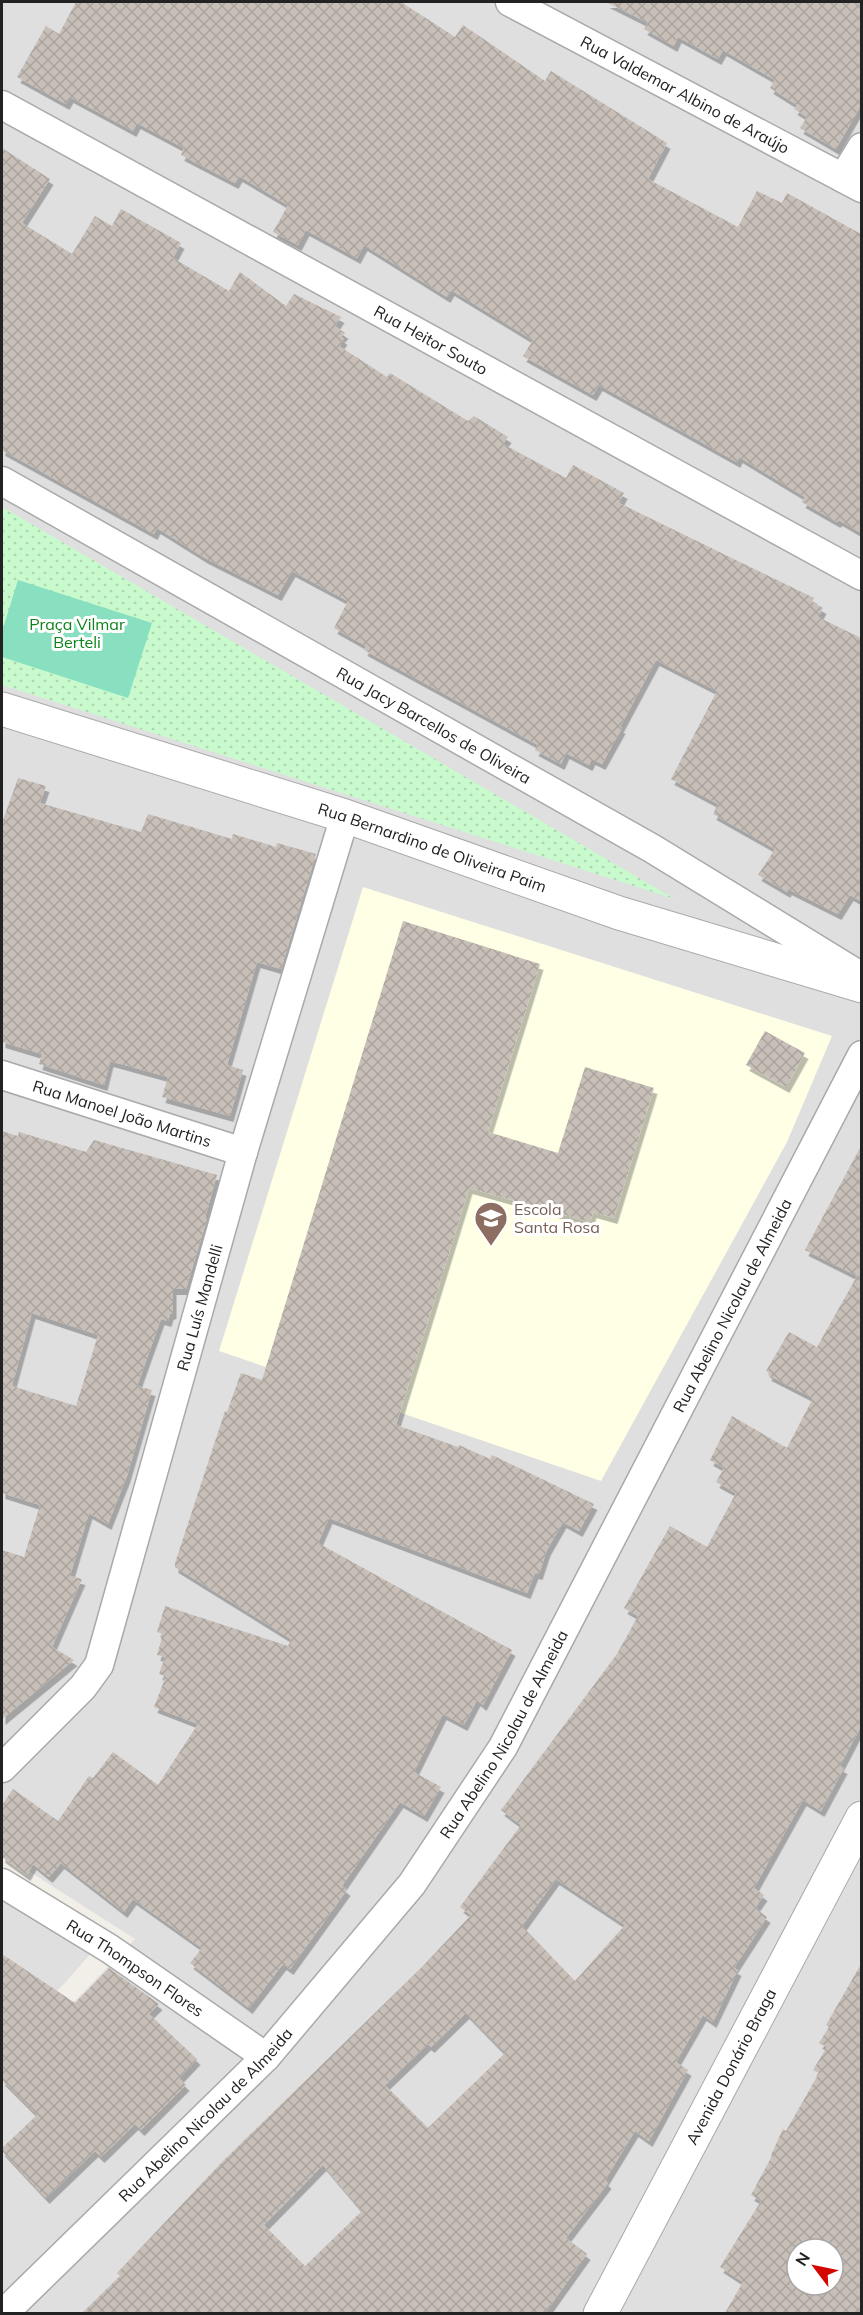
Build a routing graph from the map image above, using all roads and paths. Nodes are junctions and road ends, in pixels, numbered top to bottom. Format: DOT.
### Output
graph roads {
  1 [pos="510,2"];
  2 [pos="2,105"];
  3 [pos="861,147"];
  4 [pos="852,183"];
  5 [pos="2,481"];
  6 [pos="861,576"];
  7 [pos="2,709"];
  8 [pos="345,816"];
  9 [pos="861,977"];
  10 [pos="861,986"];
  11 [pos="861,1055"];
  12 [pos="2,1075"];
  13 [pos="243,1152"];
  14 [pos="2,1768"];
  15 [pos="861,1818"];
  16 [pos="2,1883"];
  17 [pos="266,2057"];
  18 [pos="3,2313"];
  19 [pos="600,2313"];
  1 -- 4 [label="street, Rua Valdemar Albino de Araújo"];
  2 -- 6 [label="street, Rua Heitor Souto"];
  3 -- 4 [label="street"];
  5 -- 9 [label="street, Rua Jacy Barcellos de Oliveira"];
  7 -- 8 [label="street, Rua Bernardino de Oliveira Paim"];
  8 -- 10 [label="street, Rua Bernardino de Oliveira Paim"];
  8 -- 13 [label="street, Rua Luís Mandelli"];
  11 -- 17 [label="street, Rua Abelino Nicolau de Almeida"];
  12 -- 13 [label="street, Rua Manoel João Martins"];
  13 -- 14 [label="street, Rua Luís Mandelli"];
  15 -- 19 [label="street, Avenida Donário Braga"];
  16 -- 17 [label="street, Rua Thompson Flores"];
  17 -- 18 [label="street, Rua Abelino Nicolau de Almeida"];
}
